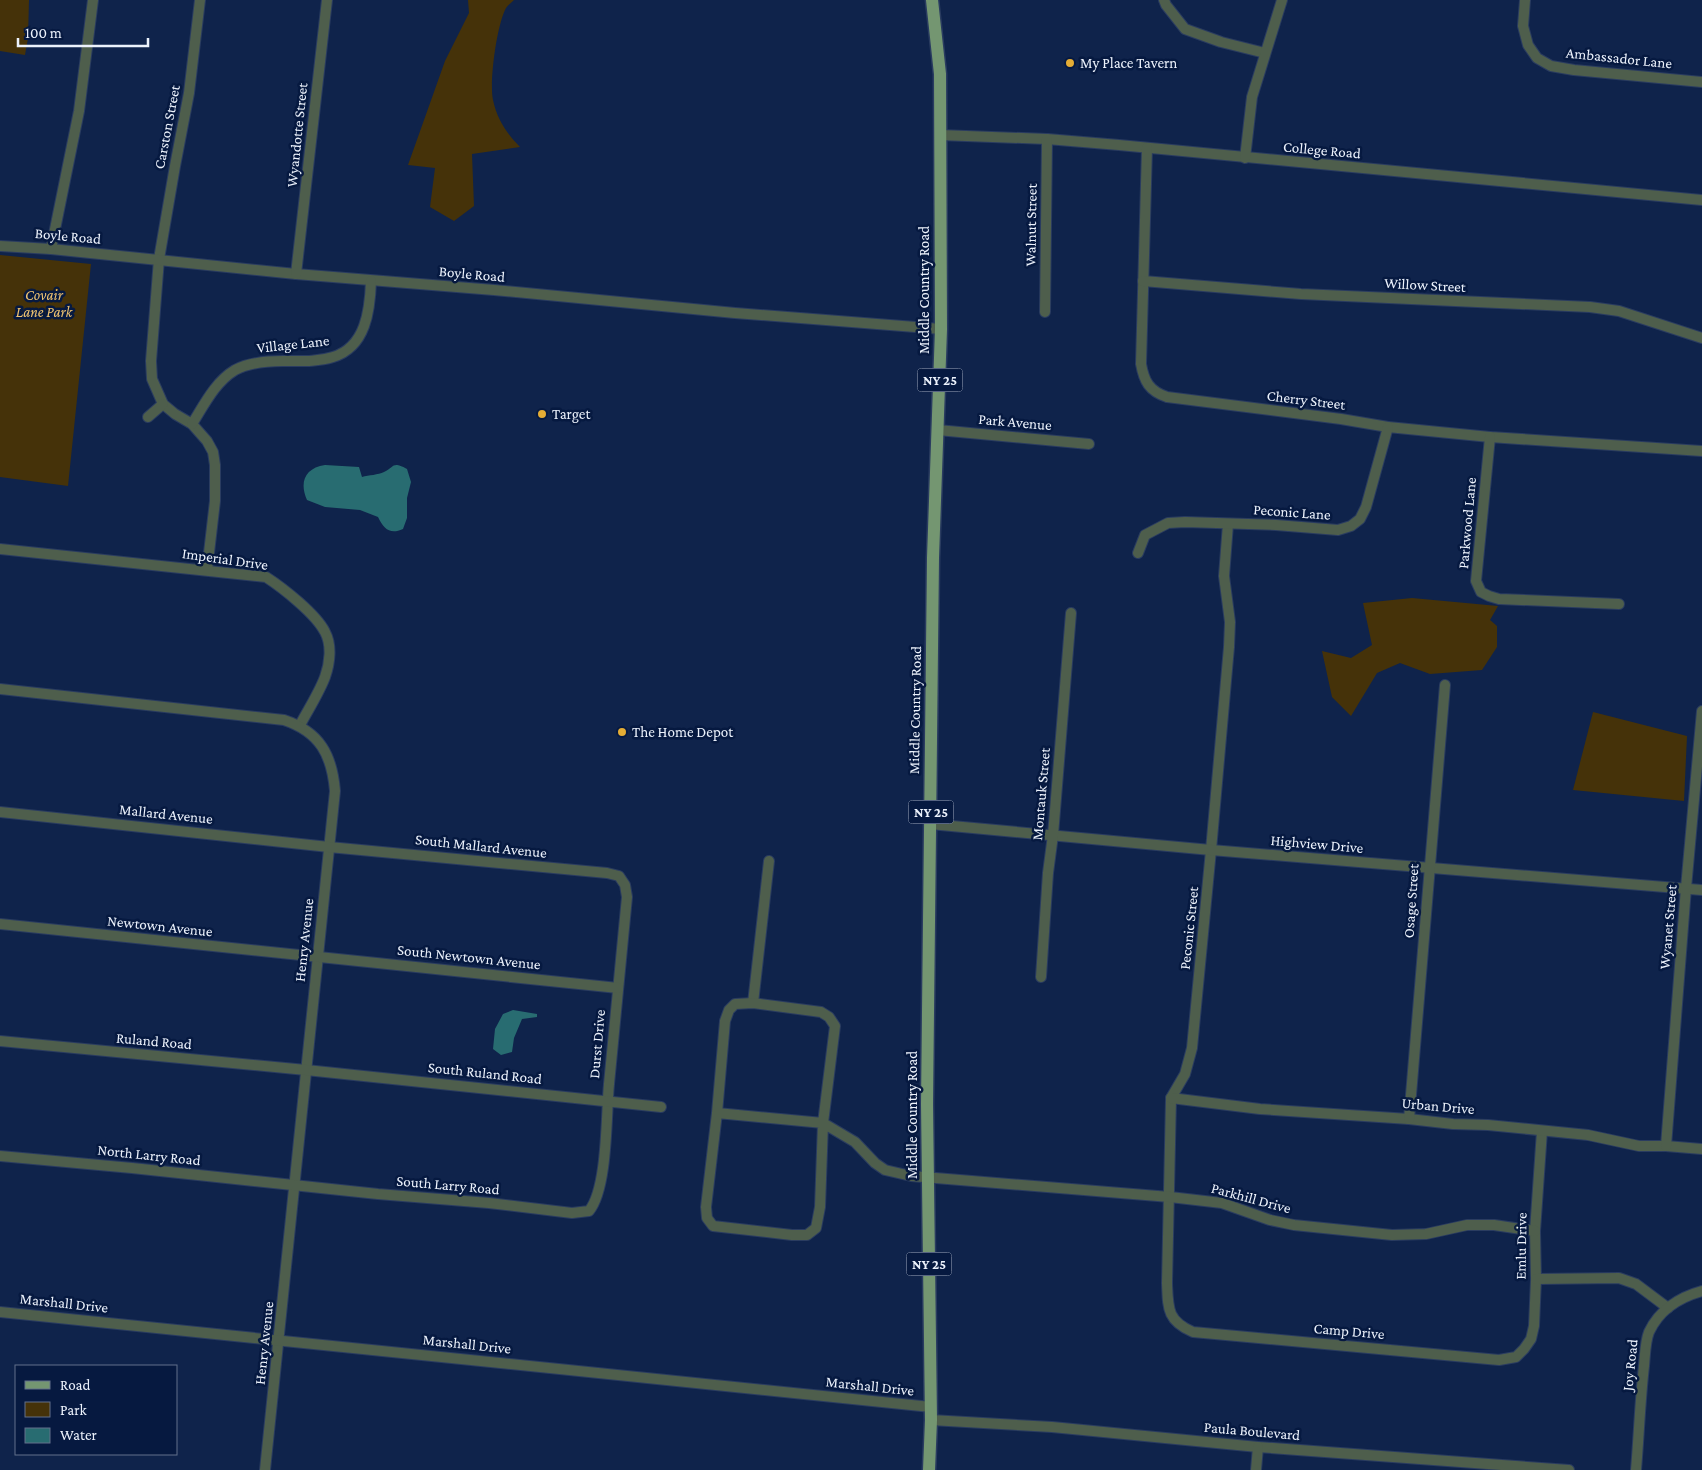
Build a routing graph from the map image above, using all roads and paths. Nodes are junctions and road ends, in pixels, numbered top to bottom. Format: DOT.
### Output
graph roads {
  1 [pos="93,0"];
  2 [pos="200,0"];
  3 [pos="327,0"];
  4 [pos="932,0"];
  5 [pos="1164,0"];
  6 [pos="1282,0"];
  7 [pos="1525,0"];
  8 [pos="1265,53"];
  9 [pos="1702,82"];
  10 [pos="940,135"];
  11 [pos="1047,139"];
  12 [pos="1147,148"];
  13 [pos="1245,158"];
  14 [pos="1702,200"];
  15 [pos="0,246"];
  16 [pos="51,249"];
  17 [pos="159,259"];
  18 [pos="296,274"];
  19 [pos="371,281"];
  20 [pos="1143,281"];
  21 [pos="1045,312"];
  22 [pos="941,329"];
  23 [pos="1702,338"];
  24 [pos="163,404"];
  25 [pos="148,417"];
  26 [pos="192,424"];
  27 [pos="1388,427"];
  28 [pos="938,430"];
  29 [pos="1490,437"];
  30 [pos="1089,444"];
  31 [pos="1702,451"];
  32 [pos="1228,524"];
  33 [pos="0,549"];
  34 [pos="1138,552"];
  35 [pos="207,570"];
  36 [pos="1619,604"];
  37 [pos="1071,613"];
  38 [pos="1445,685"];
  39 [pos="0,690"];
  40 [pos="1702,712"];
  41 [pos="300,725"];
  42 [pos="0,812"];
  43 [pos="930,824"];
  44 [pos="1053,835"];
  45 [pos="329,847"];
  46 [pos="1212,850"];
  47 [pos="769,861"];
  48 [pos="1428,868"];
  49 [pos="625,885"];
  50 [pos="1686,888"];
  51 [pos="1702,890"];
  52 [pos="0,924"];
  53 [pos="318,957"];
  54 [pos="1041,977"];
  55 [pos="618,988"];
  56 [pos="754,1003"];
  57 [pos="0,1041"];
  58 [pos="306,1070"];
  59 [pos="1171,1098"];
  60 [pos="607,1101"];
  61 [pos="662,1107"];
  62 [pos="718,1112"];
  63 [pos="1409,1119"];
  64 [pos="823,1123"];
  65 [pos="1542,1131"];
  66 [pos="1666,1146"];
  67 [pos="1702,1149"];
  68 [pos="0,1156"];
  69 [pos="929,1177"];
  70 [pos="295,1184"];
  71 [pos="1170,1197"];
  72 [pos="594,1205"];
  73 [pos="1535,1231"];
  74 [pos="1536,1279"];
  75 [pos="1702,1291"];
  76 [pos="1668,1308"];
  77 [pos="0,1312"];
  78 [pos="1181,1327"];
  79 [pos="279,1340"];
  80 [pos="1516,1357"];
  81 [pos="931,1407"];
  82 [pos="932,1420"];
  83 [pos="1258,1447"];
  84 [pos="266,1470"];
  85 [pos="929,1470"];
  86 [pos="1256,1470"];
  87 [pos="1569,1470"];
  88 [pos="1636,1470"];
  1 -- 16 [label="street"];
  2 -- 17 [label="street, Carston Street"];
  3 -- 18 [label="street, Wyandotte Street"];
  4 -- 10 [label="main road, Middle Country Road / NY 25"];
  5 -- 8 [label="street"];
  6 -- 8 [label="street"];
  7 -- 9 [label="street, Ambassador Lane"];
  8 -- 13 [label="street"];
  10 -- 11 [label="street, College Road"];
  10 -- 22 [label="main road, Middle Country Road / NY 25"];
  11 -- 12 [label="street, College Road"];
  11 -- 21 [label="street, Walnut Street"];
  12 -- 13 [label="street, College Road"];
  12 -- 20 [label="street, Cherry Street"];
  13 -- 14 [label="street, College Road"];
  15 -- 16 [label="street, Boyle Road"];
  16 -- 17 [label="street, Boyle Road"];
  17 -- 18 [label="street, Boyle Road"];
  17 -- 24 [label="street, Carston Street"];
  18 -- 19 [label="street, Boyle Road"];
  19 -- 22 [label="street, Boyle Road"];
  19 -- 26 [label="street, Village Lane"];
  20 -- 23 [label="street, Willow Street"];
  20 -- 27 [label="street, Cherry Street"];
  22 -- 28 [label="main road, Middle Country Road / NY 25"];
  24 -- 25 [label="street"];
  24 -- 26 [label="street"];
  26 -- 35 [label="street"];
  27 -- 29 [label="street, Cherry Street"];
  27 -- 32 [label="street, Peconic Lane"];
  28 -- 30 [label="street, Park Avenue"];
  28 -- 43 [label="main road, Middle Country Road / NY 25"];
  29 -- 31 [label="street, Cherry Street"];
  29 -- 36 [label="street, Parkwood Lane"];
  32 -- 34 [label="street, Peconic Lane"];
  32 -- 46 [label="street, Peconic Street"];
  33 -- 35 [label="street, Imperial Drive"];
  35 -- 41 [label="street, Imperial Drive"];
  37 -- 44 [label="street, Montauk Street"];
  38 -- 48 [label="street, Osage Street"];
  39 -- 41 [label="street, Henry Avenue"];
  40 -- 50 [label="street, Wyanet Street"];
  41 -- 45 [label="street, Henry Avenue"];
  42 -- 45 [label="street, Mallard Avenue"];
  43 -- 44 [label="street, Highview Drive"];
  43 -- 69 [label="main road, Middle Country Road / NY 25"];
  44 -- 46 [label="street, Highview Drive"];
  44 -- 54 [label="street, Montauk Street"];
  45 -- 49 [label="street, South Mallard Avenue"];
  45 -- 53 [label="street, Henry Avenue"];
  46 -- 48 [label="street, Highview Drive"];
  46 -- 59 [label="street, Peconic Street"];
  47 -- 56 [label="street"];
  48 -- 50 [label="street, Highview Drive"];
  48 -- 63 [label="street, Osage Street"];
  49 -- 55 [label="street, Durst Drive"];
  50 -- 51 [label="street, Highview Drive"];
  50 -- 66 [label="street, Wyanet Street"];
  52 -- 53 [label="street, Newtown Avenue"];
  53 -- 55 [label="street, South Newtown Avenue"];
  53 -- 58 [label="street, Henry Avenue"];
  55 -- 60 [label="street, Durst Drive"];
  56 -- 62 [label="street"];
  56 -- 64 [label="street"];
  57 -- 58 [label="street, Ruland Road"];
  58 -- 60 [label="street, South Ruland Road"];
  58 -- 70 [label="street, Henry Avenue"];
  59 -- 63 [label="street, Urban Drive"];
  59 -- 71 [label="street, Peconic Street"];
  60 -- 61 [label="street, South Ruland Road"];
  60 -- 72 [label="street, Durst Drive"];
  62 -- 64 [label="street"];
  62 -- 64 [label="street"];
  63 -- 65 [label="street, Urban Drive"];
  64 -- 69 [label="street, Parkhill Drive"];
  65 -- 66 [label="street, Urban Drive"];
  65 -- 73 [label="street, Emlu Drive"];
  66 -- 67 [label="street, Urban Drive"];
  68 -- 70 [label="street, North Larry Road"];
  69 -- 71 [label="street, Parkhill Drive"];
  69 -- 81 [label="main road, Middle Country Road / NY 25"];
  70 -- 72 [label="street, South Larry Road"];
  70 -- 79 [label="street, Henry Avenue"];
  71 -- 73 [label="street, Parkhill Drive"];
  71 -- 78 [label="street, Peconic Street"];
  73 -- 74 [label="street, Emlu Drive"];
  74 -- 76 [label="street"];
  74 -- 80 [label="street, Emlu Drive"];
  75 -- 76 [label="street, Joy Road"];
  76 -- 88 [label="street, Joy Road"];
  77 -- 79 [label="street, Marshall Drive"];
  78 -- 80 [label="street, Camp Drive"];
  79 -- 81 [label="street, Marshall Drive"];
  79 -- 84 [label="street, Henry Avenue"];
  81 -- 82 [label="main road, Middle Country Road / NY 25"];
  82 -- 83 [label="street, Paula Boulevard"];
  82 -- 85 [label="main road, NY 25"];
  83 -- 86 [label="street"];
  83 -- 87 [label="street, Paula Boulevard"];
}
